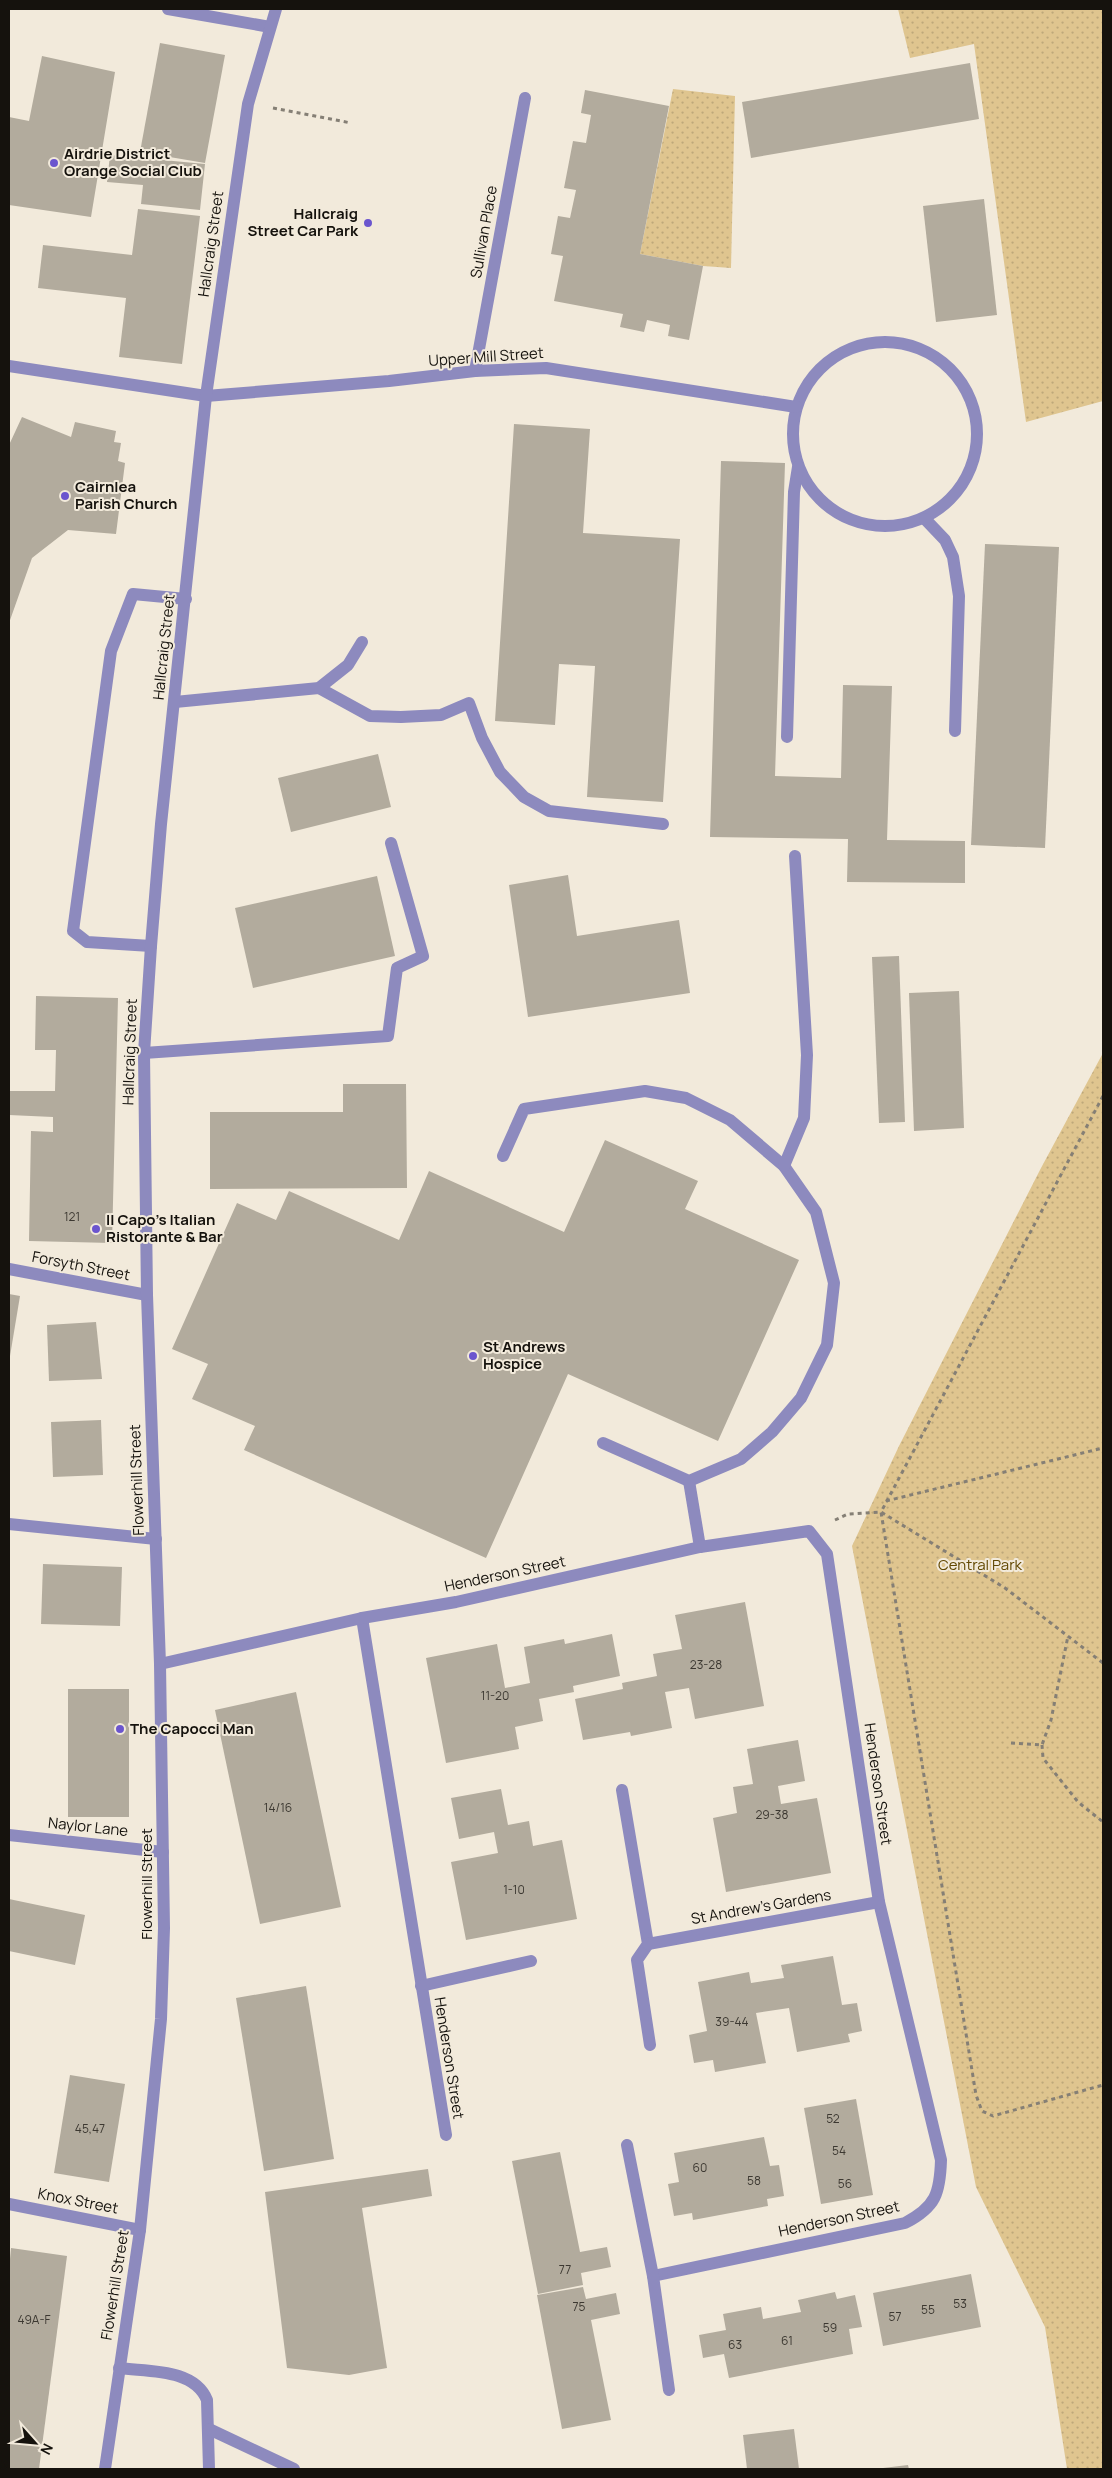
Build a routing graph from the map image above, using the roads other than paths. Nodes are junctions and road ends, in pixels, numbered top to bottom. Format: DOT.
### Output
graph roads {
  1 [pos="168,9"];
  2 [pos="276,9"];
  3 [pos="270,27"];
  4 [pos="525,98"];
  5 [pos="9,366"];
  6 [pos="475,371"];
  7 [pos="206,396"];
  8 [pos="796,407"];
  9 [pos="798,468"];
  10 [pos="925,519"];
  11 [pos="186,599"];
  12 [pos="362,642"];
  13 [pos="319,688"];
  14 [pos="175,702"];
  15 [pos="955,731"];
  16 [pos="787,737"];
  17 [pos="663,824"];
  18 [pos="391,843"];
  19 [pos="795,856"];
  20 [pos="151,946"];
  21 [pos="144,1054"];
  22 [pos="503,1156"];
  23 [pos="784,1166"];
  24 [pos="9,1269"];
  25 [pos="147,1295"];
  26 [pos="603,1443"];
  27 [pos="689,1481"];
  28 [pos="9,1524"];
  29 [pos="156,1538"];
  30 [pos="700,1547"];
  31 [pos="362,1618"];
  32 [pos="160,1664"];
  33 [pos="622,1790"];
  34 [pos="9,1835"];
  35 [pos="164,1852"];
  36 [pos="879,1902"];
  37 [pos="648,1944"];
  38 [pos="531,1961"];
  39 [pos="421,1986"];
  40 [pos="650,2045"];
  41 [pos="446,2135"];
  42 [pos="627,2145"];
  43 [pos="9,2204"];
  44 [pos="140,2230"];
  45 [pos="653,2276"];
  46 [pos="119,2368"];
  47 [pos="669,2390"];
  48 [pos="209,2429"];
  49 [pos="105,2469"];
  50 [pos="209,2469"];
  51 [pos="294,2469"];
  1 -- 3 [label="street"];
  2 -- 3 [label="street, Hallcraig Street"];
  3 -- 7 [label="street, Hallcraig Street"];
  4 -- 6 [label="street, Sullivan Place"];
  5 -- 7 [label="street, Upper Mill Street"];
  6 -- 7 [label="street, Upper Mill Street"];
  6 -- 8 [label="street, Upper Mill Street"];
  7 -- 11 [label="street, Hallcraig Street"];
  8 -- 9 [label="street"];
  8 -- 10 [label="street"];
  9 -- 10 [label="street"];
  9 -- 16 [label="street"];
  10 -- 15 [label="street"];
  11 -- 14 [label="street, Hallcraig Street"];
  11 -- 20 [label="street"];
  12 -- 13 [label="street"];
  13 -- 14 [label="street"];
  13 -- 17 [label="street"];
  14 -- 20 [label="street, Hallcraig Street"];
  18 -- 21 [label="street"];
  19 -- 23 [label="street"];
  20 -- 21 [label="street, Hallcraig Street"];
  21 -- 25 [label="street, Hallcraig Street"];
  22 -- 23 [label="street"];
  23 -- 27 [label="street"];
  24 -- 25 [label="street, Forsyth Street"];
  25 -- 29 [label="street, Flowerhill Street"];
  26 -- 27 [label="street"];
  27 -- 30 [label="street"];
  28 -- 29 [label="street"];
  29 -- 32 [label="street, Flowerhill Street"];
  30 -- 31 [label="street, Henderson Street"];
  30 -- 36 [label="street, Henderson Street"];
  31 -- 32 [label="street, Henderson Street"];
  31 -- 39 [label="street, Henderson Street"];
  32 -- 35 [label="street, Flowerhill Street"];
  33 -- 37 [label="street"];
  34 -- 35 [label="street, Naylor Lane"];
  35 -- 44 [label="street, Flowerhill Street"];
  36 -- 37 [label="street, St Andrew's Gardens"];
  36 -- 45 [label="street, Henderson Street"];
  37 -- 40 [label="street"];
  38 -- 39 [label="street, Henderson Street"];
  39 -- 41 [label="street, Henderson Street"];
  42 -- 45 [label="street"];
  43 -- 44 [label="street, Knox Street"];
  44 -- 46 [label="street, Flowerhill Street"];
  45 -- 47 [label="street"];
  46 -- 48 [label="street"];
  46 -- 49 [label="street, Flowerhill Street"];
  48 -- 50 [label="street"];
  48 -- 51 [label="street"];
}
